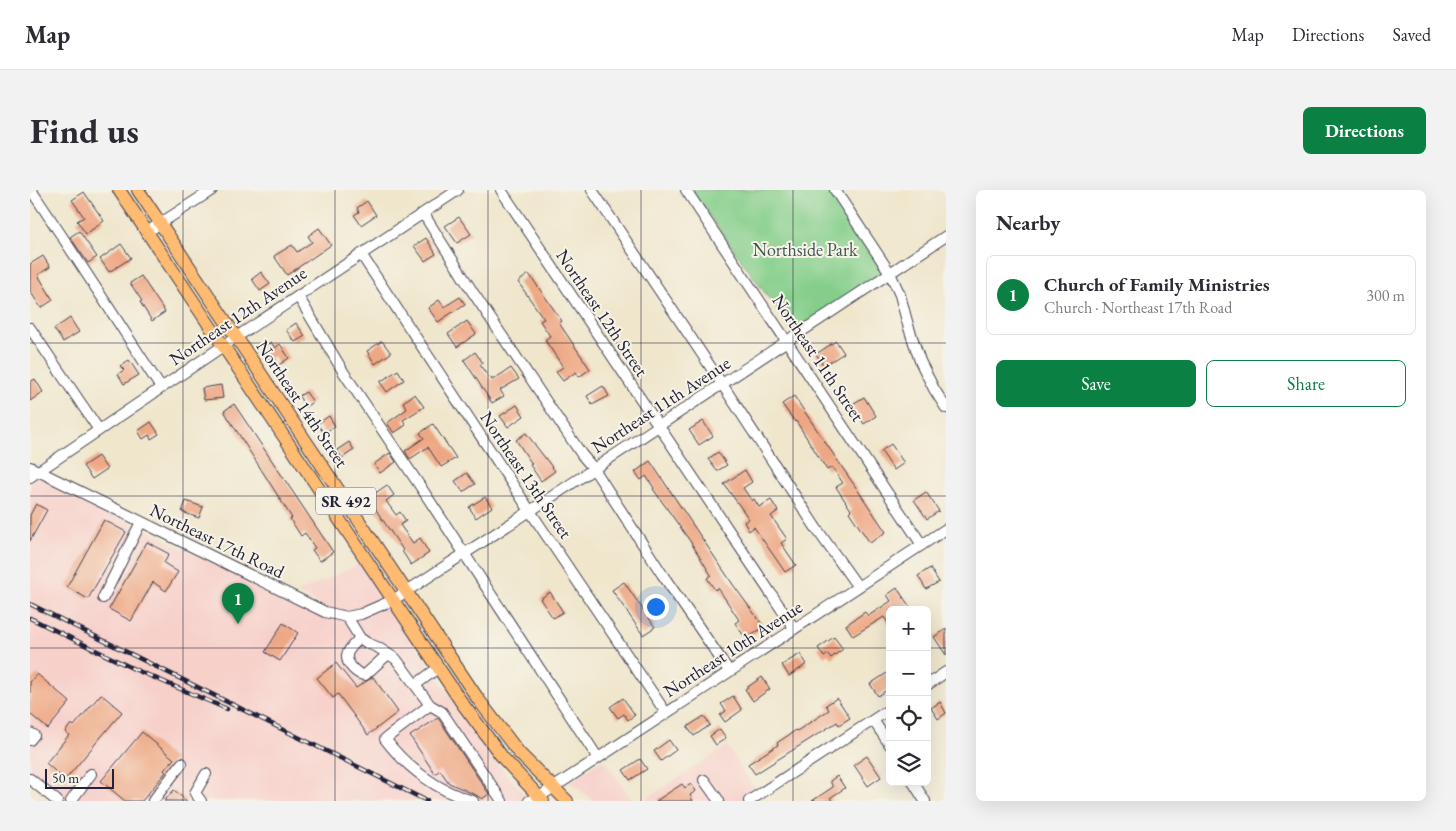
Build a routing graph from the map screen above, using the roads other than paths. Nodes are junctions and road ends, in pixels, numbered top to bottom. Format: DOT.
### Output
graph roads {
  1 [pos="119,190"];
  2 [pos="138,190"];
  3 [pos="212,190"];
  4 [pos="458,190"];
  5 [pos="501,190"];
  6 [pos="592,190"];
  7 [pos="686,190"];
  8 [pos="835,190"];
  9 [pos="32,192"];
  10 [pos="423,213"];
  11 [pos="161,224"];
  12 [pos="147,232"];
  13 [pos="946,236"];
  14 [pos="361,254"];
  15 [pos="890,273"];
  16 [pos="298,296"];
  17 [pos="30,328"];
  18 [pos="236,337"];
  19 [pos="788,341"];
  20 [pos="223,346"];
  21 [pos="722,384"];
  22 [pos="161,388"];
  23 [pos="946,408"];
  24 [pos="658,426"];
  25 [pos="99,430"];
  26 [pos="594,469"];
  27 [pos="32,472"];
  28 [pos="530,511"];
  29 [pos="141,522"];
  30 [pos="946,529"];
  31 [pos="922,545"];
  32 [pos="464,554"];
  33 [pos="858,587"];
  34 [pos="406,591"];
  35 [pos="102,598"];
  36 [pos="392,600"];
  37 [pos="347,617"];
  38 [pos="794,628"];
  39 [pos="360,638"];
  40 [pos="388,654"];
  41 [pos="438,668"];
  42 [pos="730,671"];
  43 [pos="946,672"];
  44 [pos="931,682"];
  45 [pos="415,685"];
  46 [pos="430,705"];
  47 [pos="886,712"];
  48 [pos="666,713"];
  49 [pos="873,720"];
  50 [pos="30,733"];
  51 [pos="30,740"];
  52 [pos="887,741"];
  53 [pos="598,758"];
  54 [pos="182,763"];
  55 [pos="91,774"];
  56 [pos="206,774"];
  57 [pos="704,780"];
  58 [pos="32,782"];
  59 [pos="916,786"];
  60 [pos="553,788"];
  61 [pos="537,800"];
  62 [pos="57,801"];
  63 [pos="71,801"];
  64 [pos="153,801"];
  65 [pos="201,801"];
  66 [pos="473,801"];
  67 [pos="502,801"];
  68 [pos="567,801"];
  69 [pos="719,801"];
  70 [pos="749,801"];
  71 [pos="926,801"];
  1 -- 12 [label="main road, Northeast 14th Street / SR 492"];
  2 -- 11 [label="main road, Northeast 14th Street / SR 492"];
  3 -- 11 [label="street"];
  4 -- 10 [label="street, Northeast 12th Avenue"];
  5 -- 24 [label="street, Northeast 12th Street"];
  6 -- 21 [label="street"];
  7 -- 19 [label="street, Northeast 11th Street"];
  8 -- 15 [label="street"];
  9 -- 22 [label="street"];
  10 -- 14 [label="street, Northeast 12th Avenue"];
  10 -- 26 [label="street"];
  11 -- 12 [label="street"];
  11 -- 18 [label="main road, Northeast 14th Street / SR 492"];
  12 -- 20 [label="main road, Northeast 14th Street / SR 492"];
  13 -- 15 [label="street, Northeast 11th Avenue"];
  14 -- 16 [label="street, Northeast 12th Avenue"];
  14 -- 28 [label="street, Northeast 13th Street"];
  15 -- 19 [label="street, Northeast 11th Avenue"];
  15 -- 23 [label="street"];
  16 -- 18 [label="street, Northeast 12th Avenue"];
  16 -- 32 [label="street"];
  17 -- 25 [label="street"];
  18 -- 20 [label="street, Northeast 12th Avenue"];
  18 -- 34 [label="main road, Northeast 14th Street / SR 492"];
  19 -- 21 [label="street, Northeast 11th Avenue"];
  19 -- 31 [label="street, Northeast 11th Street"];
  20 -- 22 [label="street, Northeast 12th Avenue"];
  20 -- 36 [label="main road, Northeast 14th Street / SR 492"];
  21 -- 24 [label="street, Northeast 11th Avenue"];
  21 -- 33 [label="street"];
  22 -- 25 [label="street, Northeast 12th Avenue"];
  24 -- 26 [label="street, Northeast 11th Avenue"];
  24 -- 38 [label="street, Northeast 12th Street"];
  25 -- 27 [label="street, Northeast 12th Avenue"];
  26 -- 28 [label="street, Northeast 11th Avenue"];
  26 -- 42 [label="street"];
  27 -- 29 [label="street, Northeast 17th Road"];
  28 -- 32 [label="street, Northeast 11th Avenue"];
  28 -- 48 [label="street, Northeast 13th Street"];
  29 -- 35 [label="street"];
  29 -- 37 [label="street, Northeast 17th Road"];
  30 -- 31 [label="street, Northeast 10th Avenue"];
  31 -- 33 [label="street, Northeast 10th Avenue"];
  32 -- 34 [label="street, Northeast 11th Avenue"];
  32 -- 53 [label="street"];
  33 -- 38 [label="street, Northeast 10th Avenue"];
  34 -- 36 [label="street, Northeast 11th Avenue"];
  34 -- 60 [label="main road, Northeast 14th Street / SR 492"];
  36 -- 37 [label="street"];
  36 -- 41 [label="main road, Northeast 14th Street / SR 492"];
  37 -- 39 [label="street"];
  38 -- 42 [label="street, Northeast 10th Avenue"];
  39 -- 40 [label="street"];
  39 -- 40 [label="street"];
  40 -- 45 [label="street"];
  41 -- 45 [label="street"];
  41 -- 61 [label="main road, Northeast 14th Street / SR 492"];
  42 -- 48 [label="street, Northeast 10th Avenue"];
  43 -- 44 [label="street"];
  45 -- 46 [label="street"];
  46 -- 66 [label="street"];
  46 -- 67 [label="street"];
  47 -- 49 [label="street"];
  48 -- 53 [label="street, Northeast 10th Avenue"];
  49 -- 52 [label="street"];
  49 -- 70 [label="street"];
  50 -- 51 [label="street"];
  53 -- 60 [label="street, Northeast 10th Avenue"];
  54 -- 64 [label="street"];
  55 -- 63 [label="street"];
  56 -- 65 [label="street"];
  57 -- 69 [label="street"];
  58 -- 62 [label="street"];
  59 -- 71 [label="street"];
  60 -- 61 [label="street, Northeast 10th Avenue"];
  60 -- 68 [label="main road, Northeast 14th Street / SR 492"];
}
